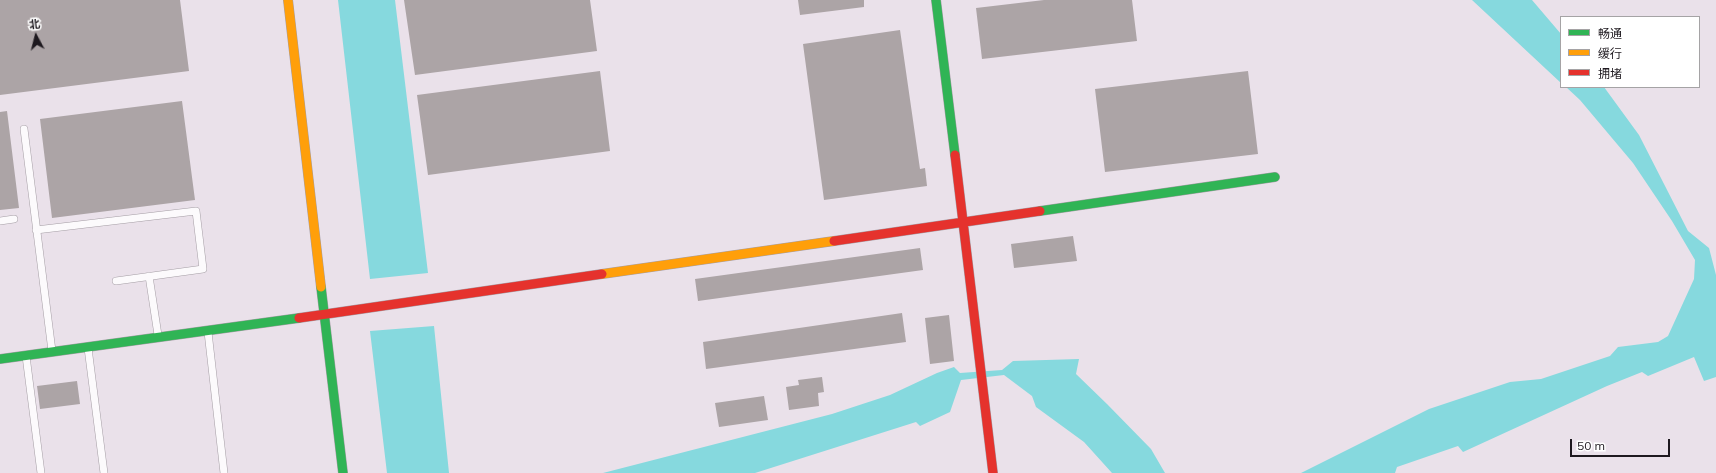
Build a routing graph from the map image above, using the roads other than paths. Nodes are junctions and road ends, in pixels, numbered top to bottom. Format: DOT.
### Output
graph roads {
  1 [pos="288,0"];
  2 [pos="936,0"];
  3 [pos="24,129"];
  4 [pos="1275,177"];
  5 [pos="14,219"];
  6 [pos="0,221"];
  7 [pos="964,221"];
  8 [pos="36,230"];
  9 [pos="149,276"];
  10 [pos="116,281"];
  11 [pos="324,314"];
  12 [pos="207,330"];
  13 [pos="158,337"];
  14 [pos="87,347"];
  15 [pos="52,352"];
  16 [pos="26,355"];
  17 [pos="0,359"];
  18 [pos="41,473"];
  19 [pos="104,473"];
  20 [pos="224,473"];
  21 [pos="343,473"];
  22 [pos="993,473"];
  1 -- 11 [label="street"];
  2 -- 7 [label="street"];
  3 -- 8 [label="lane"];
  4 -- 7 [label="street"];
  5 -- 6 [label="lane"];
  7 -- 11 [label="street"];
  7 -- 22 [label="street"];
  8 -- 9 [label="lane"];
  8 -- 15 [label="lane"];
  9 -- 10 [label="lane"];
  9 -- 13 [label="lane"];
  11 -- 12 [label="street"];
  11 -- 21 [label="street"];
  12 -- 13 [label="street"];
  12 -- 20 [label="lane"];
  13 -- 14 [label="street"];
  14 -- 15 [label="street"];
  14 -- 19 [label="lane"];
  15 -- 16 [label="street"];
  16 -- 17 [label="street"];
  16 -- 18 [label="lane"];
}
